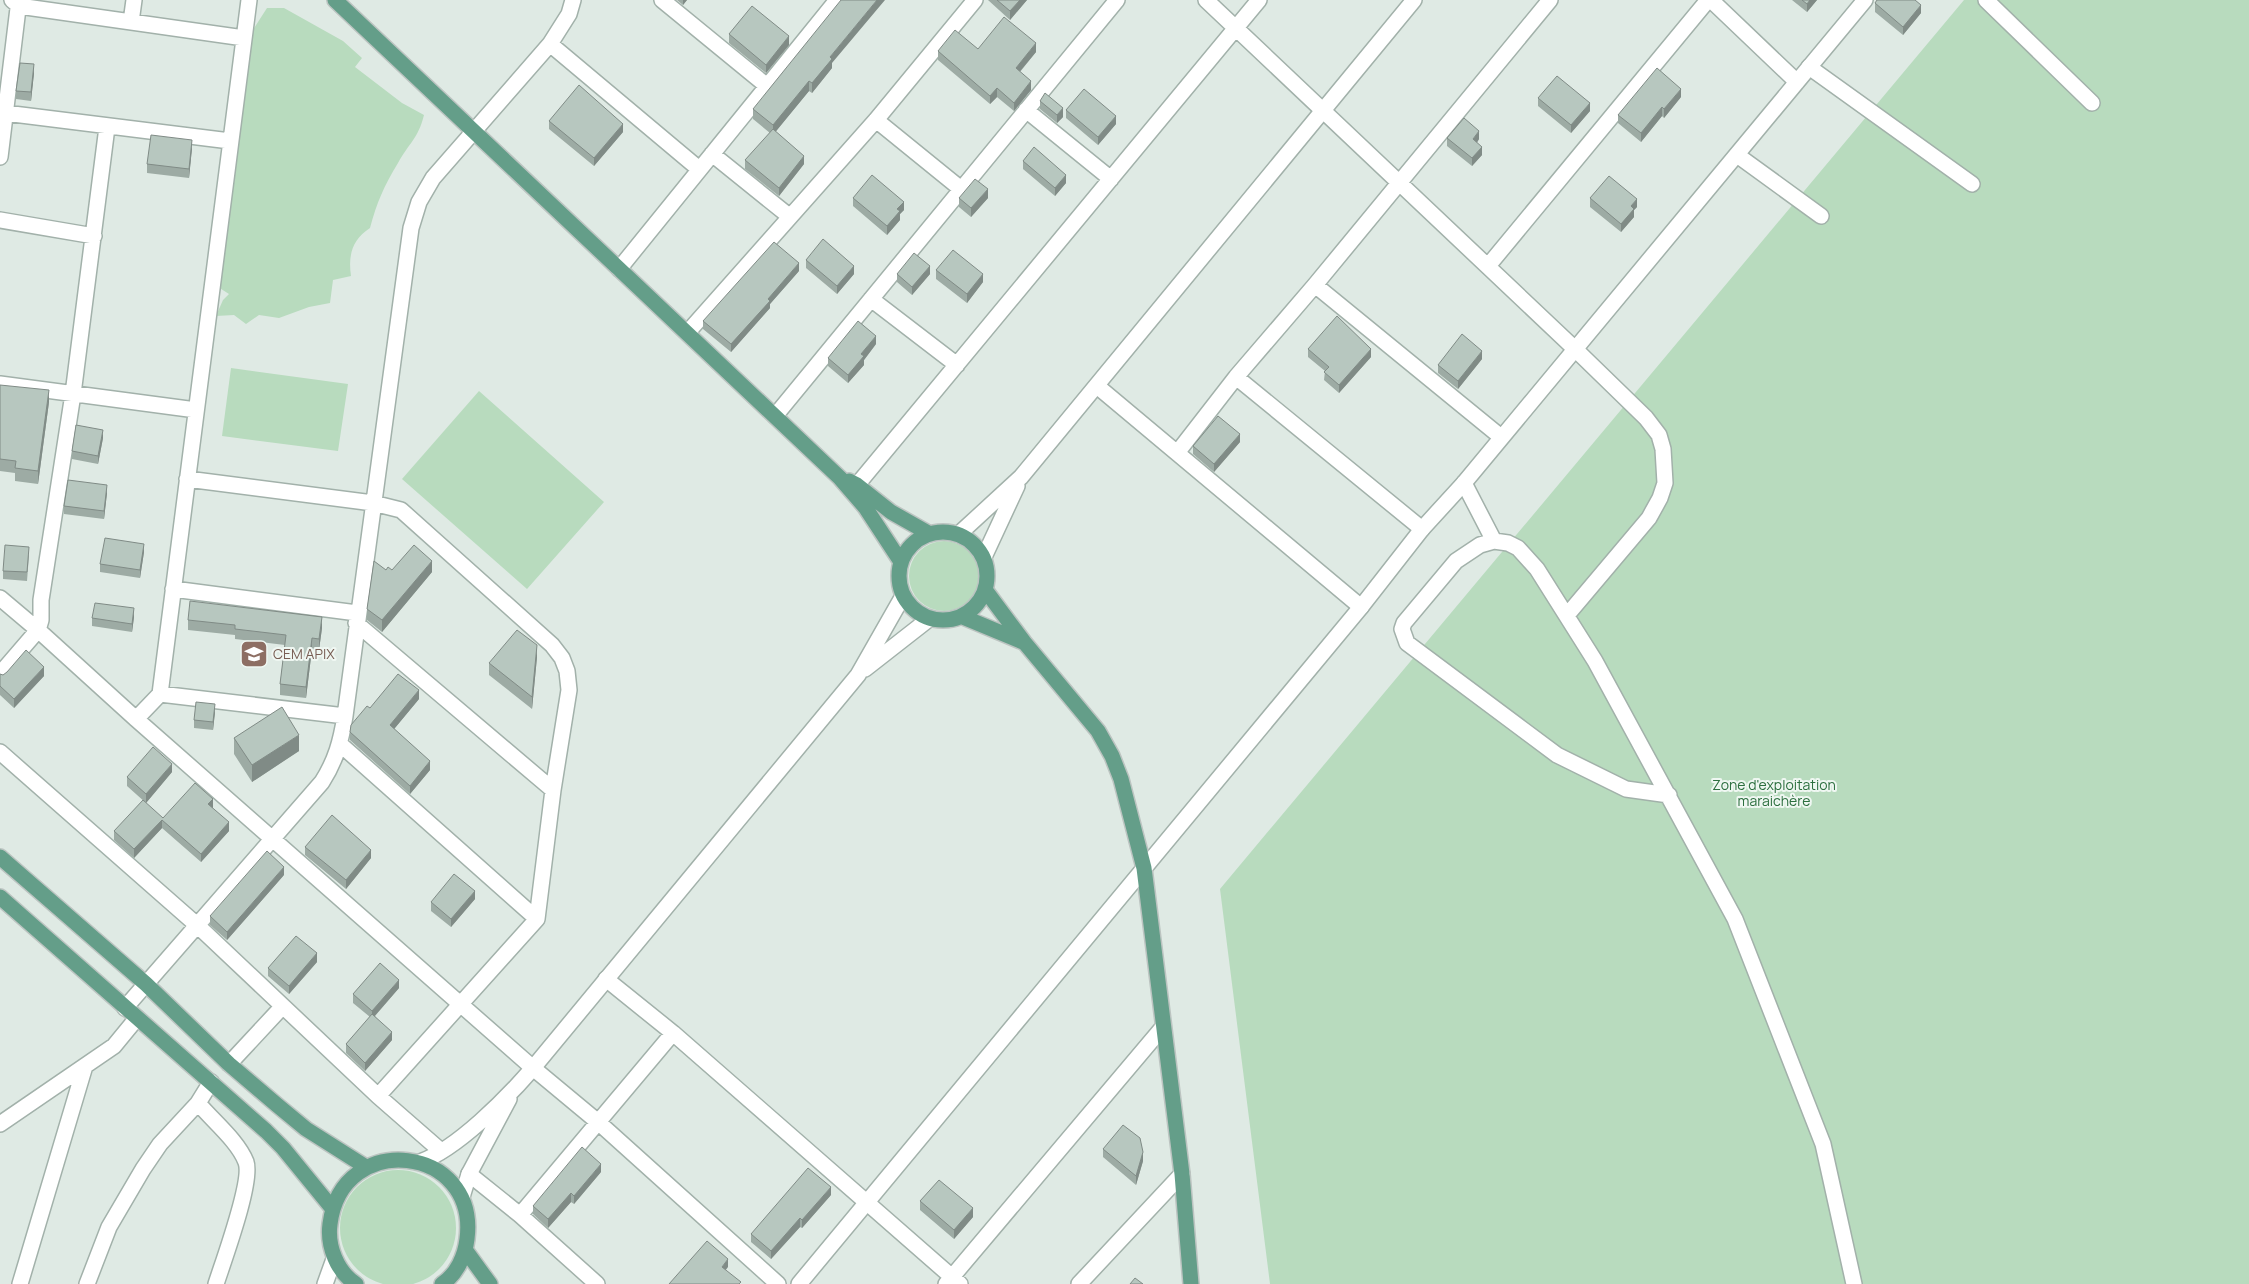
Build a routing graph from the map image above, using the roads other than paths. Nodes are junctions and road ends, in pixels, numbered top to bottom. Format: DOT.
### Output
graph roads {
  1 [pos="134,0"];
  2 [pos="249,0"];
  3 [pos="335,0"];
  4 [pos="573,0"];
  5 [pos="662,0"];
  6 [pos="975,0"];
  7 [pos="1117,0"];
  8 [pos="1206,0"];
  9 [pos="1259,0"];
  10 [pos="1414,0"];
  11 [pos="1550,0"];
  12 [pos="1709,0"];
  13 [pos="1865,0"];
  14 [pos="1986,0"];
  15 [pos="834,1"];
  16 [pos="17,2"];
  17 [pos="131,22"];
  18 [pos="1236,28"];
  19 [pos="244,38"];
  20 [pos="550,44"];
  21 [pos="1809,67"];
  22 [pos="1797,82"];
  23 [pos="767,86"];
  24 [pos="2092,103"];
  25 [pos="1026,110"];
  26 [pos="1323,111"];
  27 [pos="876,120"];
  28 [pos="3,121"];
  29 [pos="107,127"];
  30 [pos="474,131"];
  31 [pos="230,141"];
  32 [pos="712,154"];
  33 [pos="1736,155"];
  34 [pos="0,157"];
  35 [pos="700,169"];
  36 [pos="1111,179"];
  37 [pos="1399,184"];
  38 [pos="1972,184"];
  39 [pos="961,189"];
  40 [pos="789,216"];
  41 [pos="1821,216"];
  42 [pos="0,220"];
  43 [pos="94,236"];
  44 [pos="1488,266"];
  45 [pos="619,268"];
  46 [pos="1315,285"];
  47 [pos="871,299"];
  48 [pos="688,332"];
  49 [pos="1575,349"];
  50 [pos="957,365"];
  51 [pos="1236,377"];
  52 [pos="0,384"];
  53 [pos="1097,386"];
  54 [pos="73,394"];
  55 [pos="196,410"];
  56 [pos="775,416"];
  57 [pos="1501,438"];
  58 [pos="1177,453"];
  59 [pos="1021,477"];
  60 [pos="840,478"];
  61 [pos="187,479"];
  62 [pos="1464,482"];
  63 [pos="857,485"];
  64 [pos="373,502"];
  65 [pos="1422,529"];
  66 [pos="930,534"];
  67 [pos="958,534"];
  68 [pos="1494,541"];
  69 [pos="984,557"];
  70 [pos="901,562"];
  71 [pos="173,589"];
  72 [pos="986,591"];
  73 [pos="903,596"];
  74 [pos="0,598"];
  75 [pos="1361,607"];
  76 [pos="1568,614"];
  77 [pos="963,617"];
  78 [pos="357,618"];
  79 [pos="929,619"];
  80 [pos="38,630"];
  81 [pos="1024,642"];
  82 [pos="0,674"];
  83 [pos="858,675"];
  84 [pos="160,694"];
  85 [pos="345,716"];
  86 [pos="136,719"];
  87 [pos="340,744"];
  88 [pos="0,752"];
  89 [pos="553,790"];
  90 [pos="1669,795"];
  91 [pos="272,838"];
  92 [pos="0,857"];
  93 [pos="1144,868"];
  94 [pos="0,897"];
  95 [pos="537,919"];
  96 [pos="198,926"];
  97 [pos="606,978"];
  98 [pos="146,984"];
  99 [pos="460,1004"];
  100 [pos="282,1007"];
  101 [pos="125,1008"];
  102 [pos="137,1018"];
  103 [pos="1163,1027"];
  104 [pos="672,1033"];
  105 [pos="229,1064"];
  106 [pos="85,1066"];
  107 [pos="533,1068"];
  108 [pos="211,1082"];
  109 [pos="513,1091"];
  110 [pos="378,1096"];
  111 [pos="198,1103"];
  112 [pos="598,1122"];
  113 [pos="0,1124"];
  114 [pos="441,1151"];
  115 [pos="420,1162"];
  116 [pos="366,1167"];
  117 [pos="469,1174"];
  118 [pos="1182,1174"];
  119 [pos="462,1197"];
  120 [pos="866,1202"];
  121 [pos="332,1208"];
  122 [pos="520,1215"];
  123 [pos="466,1251"];
  124 [pos="334,1259"];
  125 [pos="953,1282"];
  126 [pos="20,1284"];
  127 [pos="87,1284"];
  128 [pos="216,1284"];
  129 [pos="325,1284"];
  130 [pos="356,1284"];
  131 [pos="442,1284"];
  132 [pos="490,1284"];
  133 [pos="597,1284"];
  134 [pos="778,1284"];
  135 [pos="798,1284"];
  136 [pos="1079,1284"];
  137 [pos="1191,1284"];
  138 [pos="1854,1284"];
  1 -- 17 [label="street"];
  2 -- 19 [label="street"];
  3 -- 30 [label="main road"];
  4 -- 20 [label="street"];
  5 -- 23 [label="street"];
  6 -- 27 [label="street"];
  7 -- 25 [label="street"];
  8 -- 18 [label="street"];
  9 -- 18 [label="street"];
  10 -- 26 [label="street"];
  11 -- 37 [label="street"];
  12 -- 22 [label="street"];
  12 -- 44 [label="street"];
  13 -- 21 [label="street"];
  14 -- 24 [label="street"];
  15 -- 23 [label="street"];
  16 -- 17 [label="street"];
  16 -- 28 [label="street"];
  17 -- 19 [label="street"];
  18 -- 26 [label="street"];
  18 -- 36 [label="street"];
  19 -- 31 [label="street"];
  20 -- 30 [label="street"];
  20 -- 35 [label="street"];
  21 -- 22 [label="street"];
  21 -- 38 [label="street"];
  22 -- 33 [label="street"];
  23 -- 32 [label="street"];
  25 -- 36 [label="street"];
  25 -- 39 [label="street"];
  26 -- 37 [label="street"];
  26 -- 53 [label="street"];
  27 -- 39 [label="street"];
  27 -- 40 [label="street"];
  28 -- 29 [label="street"];
  28 -- 34 [label="street"];
  29 -- 31 [label="street"];
  29 -- 43 [label="street"];
  30 -- 45 [label="main road"];
  30 -- 64 [label="street"];
  31 -- 55 [label="street"];
  32 -- 35 [label="street"];
  32 -- 40 [label="street"];
  33 -- 41 [label="street"];
  33 -- 49 [label="street"];
  35 -- 45 [label="street"];
  36 -- 50 [label="street"];
  37 -- 44 [label="street"];
  37 -- 46 [label="street"];
  39 -- 47 [label="street"];
  40 -- 48 [label="street"];
  42 -- 43 [label="street"];
  43 -- 54 [label="street"];
  44 -- 49 [label="street"];
  45 -- 48 [label="main road"];
  46 -- 51 [label="street"];
  46 -- 57 [label="street"];
  47 -- 50 [label="street"];
  47 -- 56 [label="street"];
  48 -- 56 [label="main road"];
  49 -- 57 [label="street"];
  49 -- 76 [label="street"];
  50 -- 63 [label="street"];
  51 -- 58 [label="street"];
  51 -- 65 [label="street"];
  52 -- 54 [label="street"];
  53 -- 58 [label="street"];
  53 -- 59 [label="street"];
  54 -- 55 [label="street"];
  54 -- 80 [label="street"];
  55 -- 61 [label="street"];
  56 -- 60 [label="main road"];
  57 -- 62 [label="street"];
  58 -- 75 [label="street"];
  59 -- 67 [label="street"];
  59 -- 69 [label="street"];
  60 -- 63 [label="main road"];
  60 -- 70 [label="main road"];
  61 -- 64 [label="street"];
  61 -- 71 [label="street"];
  62 -- 65 [label="street"];
  62 -- 68 [label="street"];
  63 -- 66 [label="main road"];
  64 -- 78 [label="street"];
  64 -- 89 [label="street"];
  65 -- 75 [label="street"];
  66 -- 67 [label="main road"];
  66 -- 70 [label="main road"];
  67 -- 69 [label="main road"];
  68 -- 76 [label="street"];
  68 -- 90 [label="street"];
  69 -- 72 [label="main road"];
  70 -- 73 [label="main road"];
  71 -- 78 [label="street"];
  71 -- 84 [label="street"];
  72 -- 77 [label="main road"];
  72 -- 81 [label="main road"];
  73 -- 79 [label="main road"];
  73 -- 83 [label="street"];
  74 -- 80 [label="street"];
  75 -- 93 [label="street"];
  76 -- 90 [label="street"];
  77 -- 79 [label="main road"];
  77 -- 81 [label="main road"];
  78 -- 85 [label="street"];
  78 -- 89 [label="street"];
  79 -- 83 [label="street"];
  80 -- 82 [label="street"];
  80 -- 86 [label="street"];
  81 -- 93 [label="main road"];
  83 -- 97 [label="street"];
  84 -- 85 [label="street"];
  84 -- 86 [label="street"];
  85 -- 87 [label="street"];
  86 -- 91 [label="street"];
  87 -- 91 [label="street"];
  87 -- 95 [label="street"];
  88 -- 96 [label="street"];
  89 -- 95 [label="street"];
  90 -- 138 [label="street"];
  91 -- 96 [label="street"];
  91 -- 99 [label="street"];
  92 -- 98 [label="main road"];
  93 -- 103 [label="main road"];
  93 -- 120 [label="street"];
  94 -- 101 [label="main road"];
  95 -- 99 [label="street"];
  96 -- 98 [label="street"];
  96 -- 100 [label="street"];
  97 -- 104 [label="street"];
  97 -- 107 [label="street"];
  98 -- 101 [label="street"];
  98 -- 105 [label="main road"];
  99 -- 107 [label="street"];
  99 -- 110 [label="street"];
  100 -- 105 [label="street"];
  100 -- 110 [label="street"];
  101 -- 102 [label="main road"];
  102 -- 106 [label="street"];
  102 -- 108 [label="main road"];
  103 -- 118 [label="main road"];
  103 -- 125 [label="street"];
  104 -- 112 [label="street"];
  104 -- 120 [label="street"];
  105 -- 116 [label="main road"];
  106 -- 113 [label="street"];
  106 -- 126 [label="street"];
  107 -- 109 [label="street"];
  107 -- 112 [label="street"];
  108 -- 111 [label="street"];
  108 -- 121 [label="main road"];
  109 -- 114 [label="street"];
  109 -- 117 [label="street"];
  110 -- 114 [label="street"];
  111 -- 127 [label="street"];
  111 -- 128 [label="street"];
  112 -- 122 [label="street"];
  112 -- 134 [label="street"];
  114 -- 115 [label="street"];
  115 -- 116 [label="main road"];
  115 -- 119 [label="main road"];
  116 -- 121 [label="main road"];
  117 -- 119 [label="street"];
  117 -- 122 [label="street"];
  118 -- 136 [label="street"];
  118 -- 137 [label="main road"];
  119 -- 123 [label="main road"];
  120 -- 125 [label="street"];
  120 -- 135 [label="street"];
  121 -- 124 [label="main road"];
  122 -- 133 [label="street"];
  123 -- 131 [label="main road"];
  123 -- 132 [label="main road"];
  124 -- 129 [label="street"];
  124 -- 130 [label="main road"];
}
